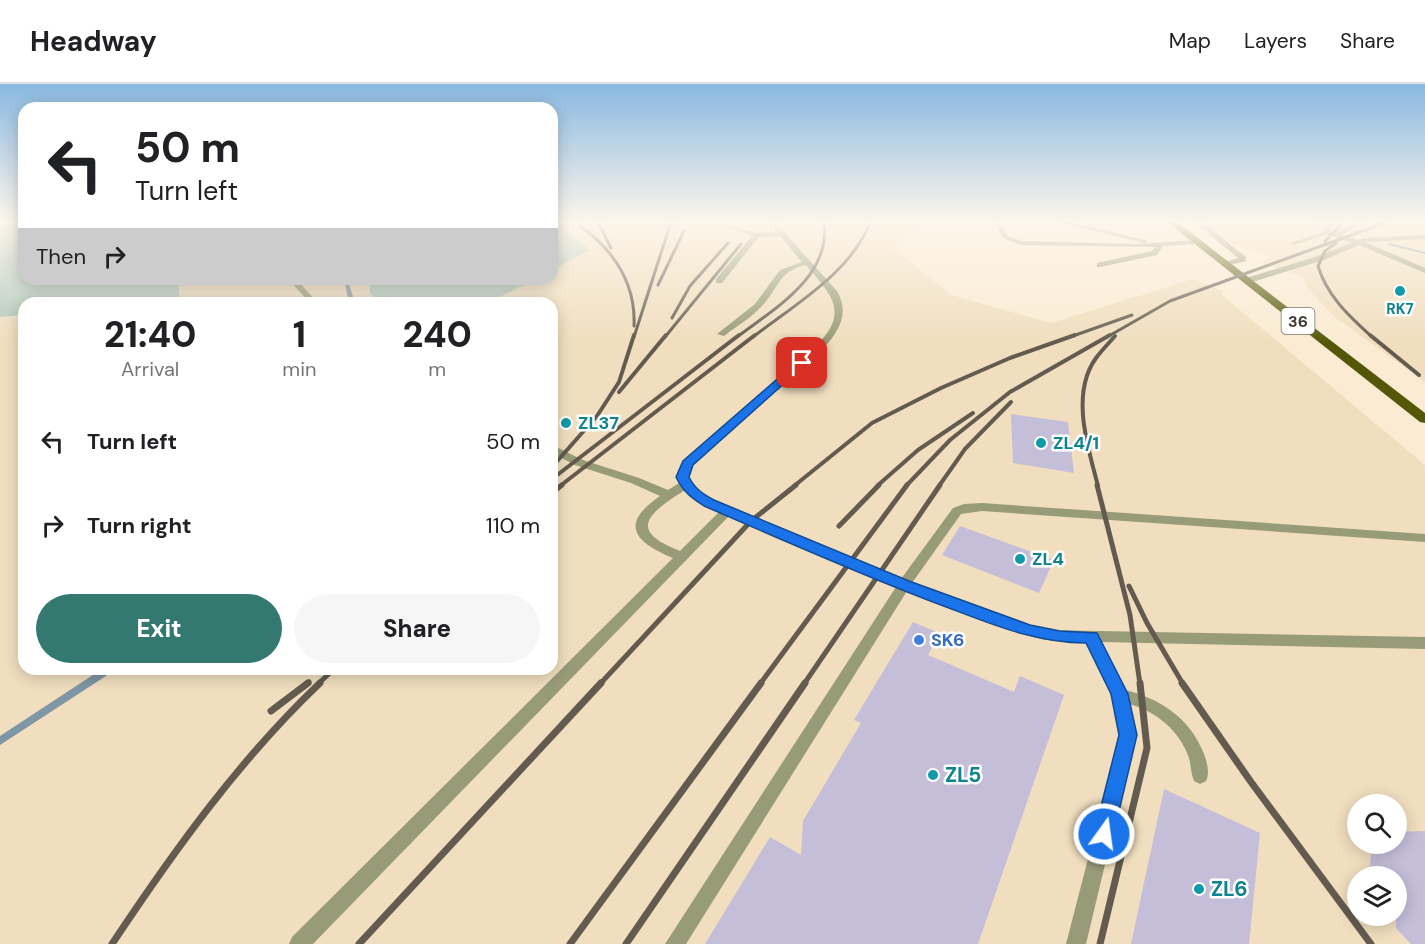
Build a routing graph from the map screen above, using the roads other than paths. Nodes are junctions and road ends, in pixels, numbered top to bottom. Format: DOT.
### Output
graph roads {
  1 [pos="735,262"];
  2 [pos="1113,262"];
  3 [pos="1222,262"];
  4 [pos="1234,262"];
  5 [pos="1308,262"];
  6 [pos="1405,262"];
  7 [pos="807,263"];
  8 [pos="1100,265"];
  9 [pos="1226,265"];
  10 [pos="1425,271"];
  11 [pos="719,281"];
  12 [pos="1246,281"];
  13 [pos="298,285"];
  14 [pos="308,297"];
  15 [pos="721,334"];
  16 [pos="1425,419"];
  17 [pos="558,452"];
  18 [pos="686,484"];
  19 [pos="669,495"];
  20 [pos="728,511"];
  21 [pos="1425,538"];
  22 [pos="682,557"];
  23 [pos="904,585"];
  24 [pos="1091,637"];
  25 [pos="1425,643"];
  26 [pos="1120,694"];
  27 [pos="1200,776"];
  28 [pos="299,944"];
  29 [pos="675,944"];
  30 [pos="1076,944"];
  1 -- 11 [label="lane"];
  2 -- 8 [label="lane"];
  3 -- 9 [label="main road, 36"];
  4 -- 9 [label="lane"];
  5 -- 12 [label="lane"];
  6 -- 10 [label="lane"];
  7 -- 15 [label="lane"];
  7 -- 18 [label="lane"];
  9 -- 12 [label="main road, 36"];
  12 -- 16 [label="main road, 36"];
  13 -- 14 [label="lane"];
  17 -- 19 [label="lane"];
  18 -- 19 [label="lane"];
  18 -- 20 [label="lane"];
  19 -- 22 [label="lane"];
  20 -- 22 [label="lane"];
  20 -- 23 [label="lane"];
  21 -- 23 [label="lane"];
  22 -- 28 [label="lane"];
  23 -- 24 [label="lane"];
  23 -- 29 [label="lane"];
  24 -- 25 [label="lane"];
  24 -- 26 [label="lane"];
  26 -- 27 [label="lane"];
  26 -- 30 [label="lane"];
}
